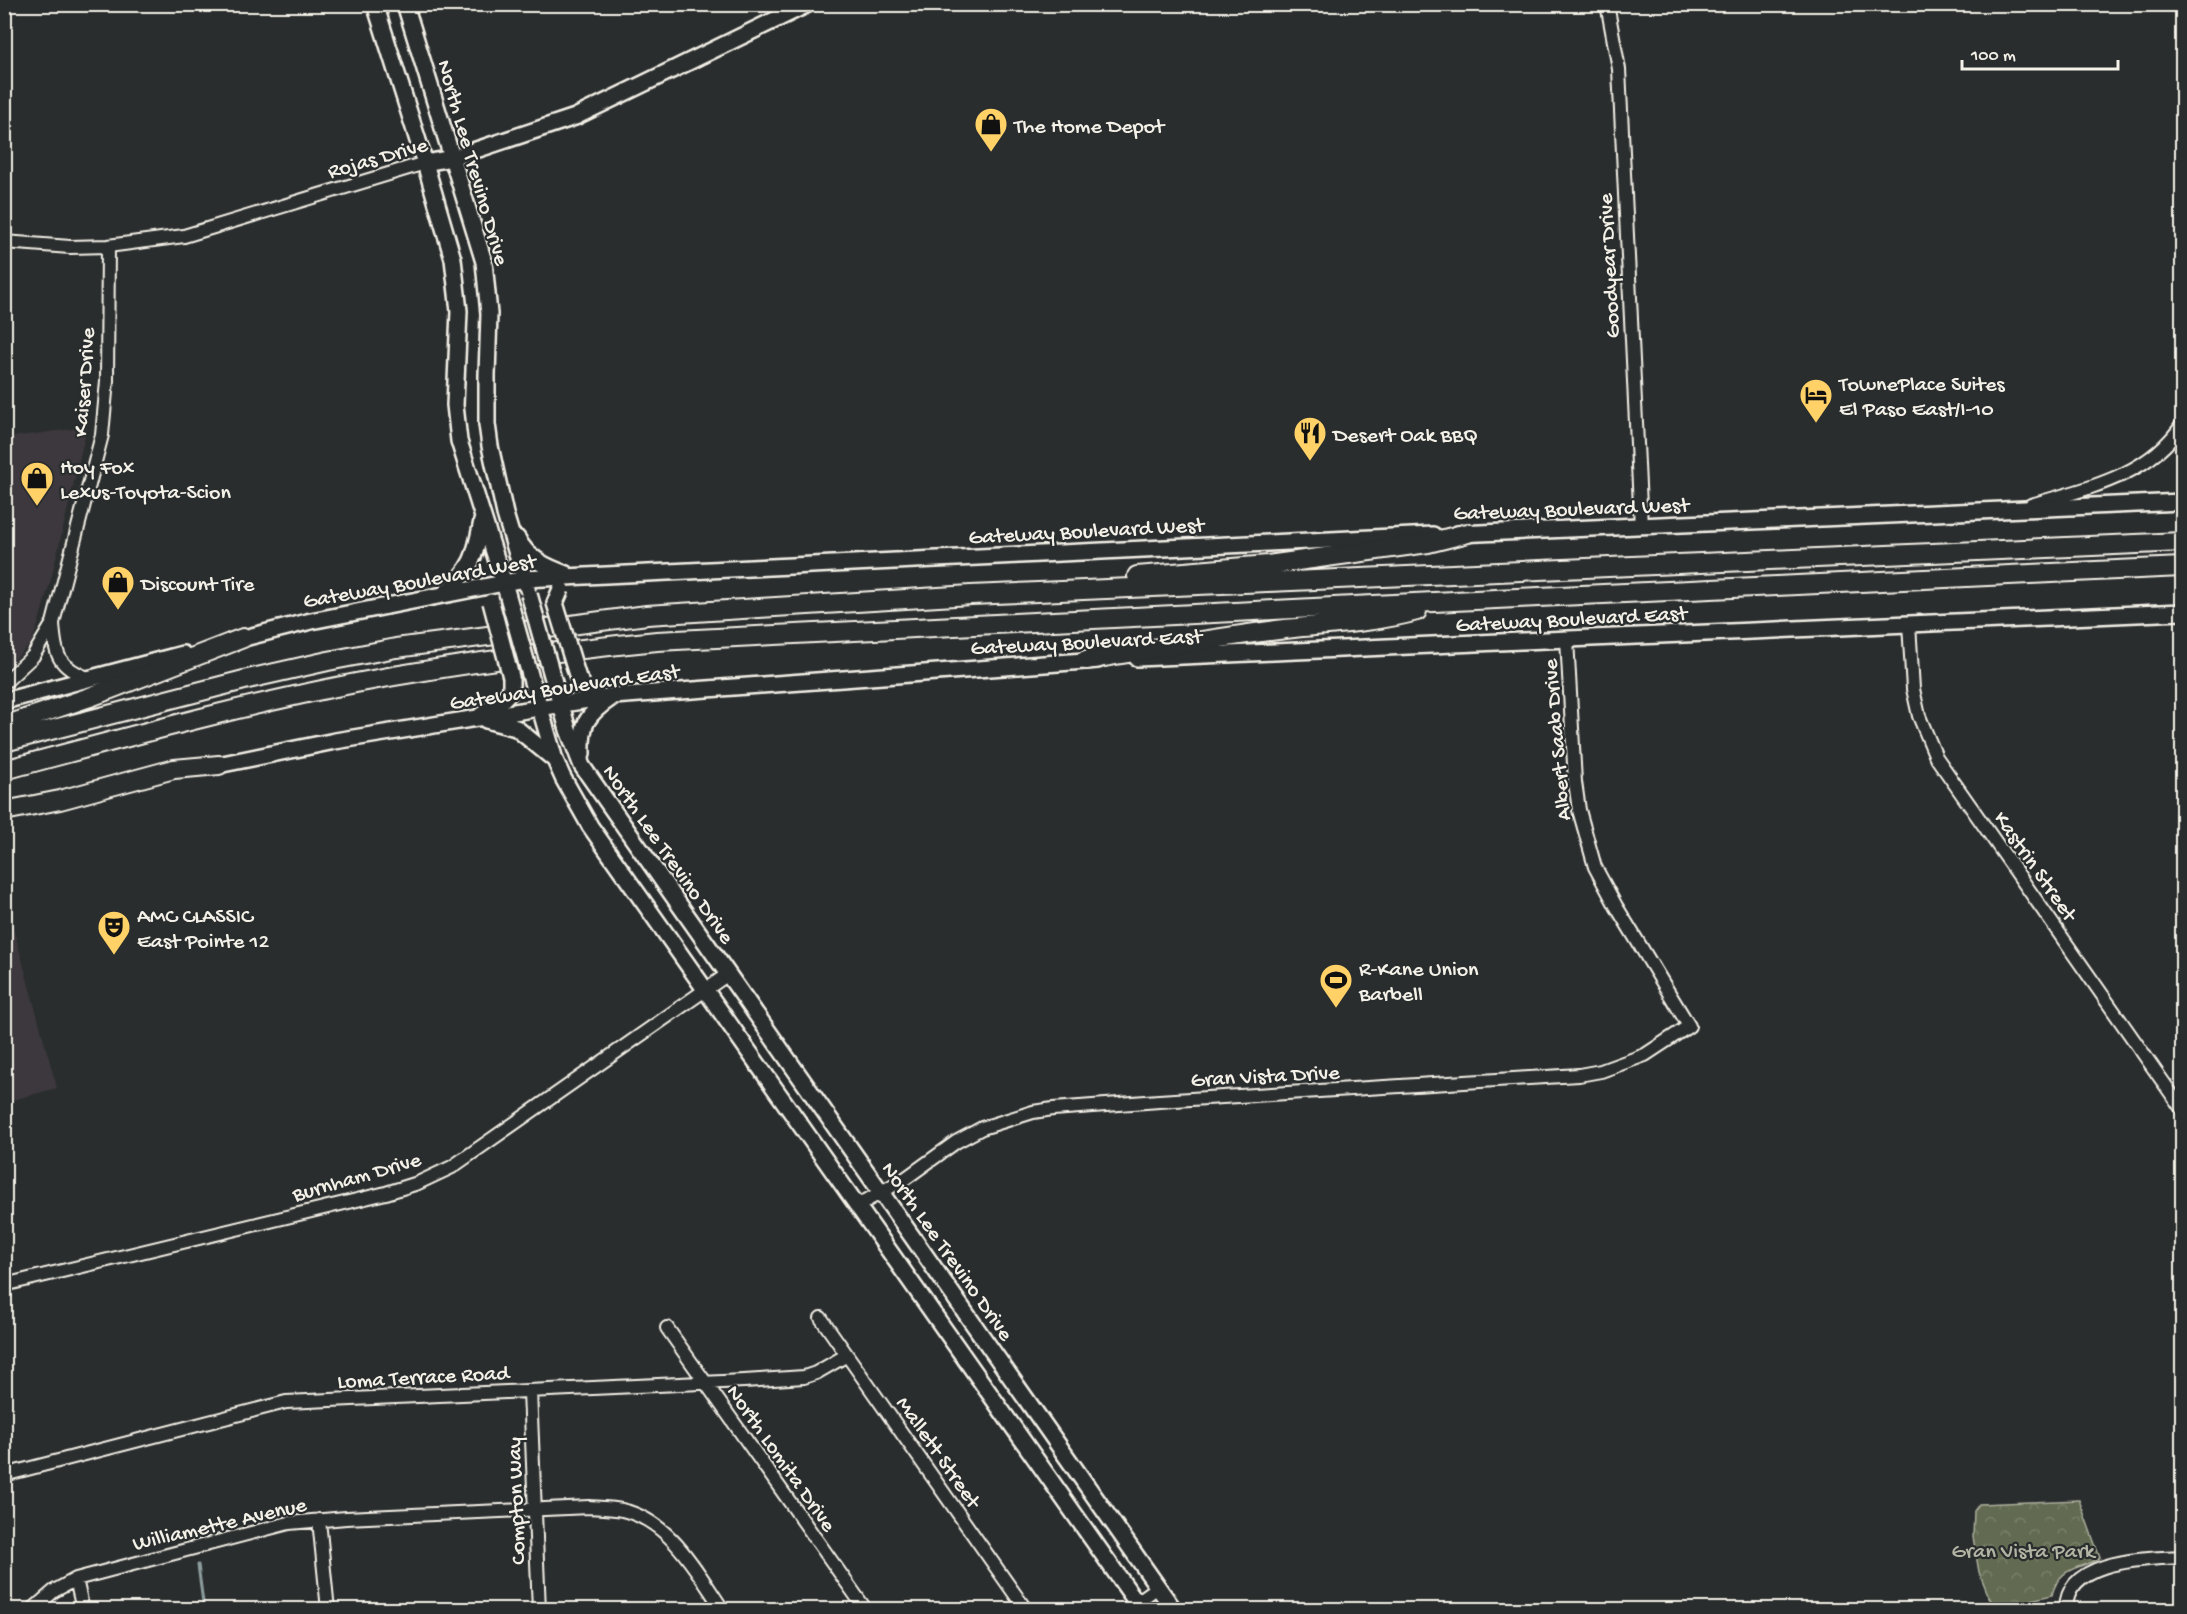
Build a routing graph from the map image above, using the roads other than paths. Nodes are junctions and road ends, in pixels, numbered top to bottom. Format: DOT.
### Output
graph roads {
  1 [pos="375,4"];
  2 [pos="405,4"];
  3 [pos="808,4"];
  4 [pos="1607,4"];
  5 [pos="452,158"];
  6 [pos="426,163"];
  7 [pos="4,242"];
  8 [pos="108,246"];
  9 [pos="2182,425"];
  10 [pos="2182,502"];
  11 [pos="2015,510"];
  12 [pos="505,514"];
  13 [pos="483,518"];
  14 [pos="1641,527"];
  15 [pos="1468,533"];
  16 [pos="2182,542"];
  17 [pos="2182,567"];
  18 [pos="574,577"];
  19 [pos="526,587"];
  20 [pos="506,588"];
  21 [pos="466,590"];
  22 [pos="443,594"];
  23 [pos="971,595"];
  24 [pos="1454,601"];
  25 [pos="2182,612"];
  26 [pos="53,623"];
  27 [pos="1909,624"];
  28 [pos="243,638"];
  29 [pos="1567,639"];
  30 [pos="1086,660"];
  31 [pos="90,679"];
  32 [pos="4,683"];
  33 [pos="613,696"];
  34 [pos="4,701"];
  35 [pos="561,703"];
  36 [pos="540,708"];
  37 [pos="478,718"];
  38 [pos="4,726"];
  39 [pos="4,742"];
  40 [pos="555,760"];
  41 [pos="219,765"];
  42 [pos="582,766"];
  43 [pos="4,770"];
  44 [pos="4,811"];
  45 [pos="4,820"];
  46 [pos="728,974"];
  47 [pos="705,989"];
  48 [pos="1689,1026"];
  49 [pos="2182,1109"];
  50 [pos="882,1193"];
  51 [pos="857,1206"];
  52 [pos="4,1285"];
  53 [pos="820,1318"];
  54 [pos="667,1328"];
  55 [pos="847,1355"];
  56 [pos="705,1383"];
  57 [pos="530,1391"];
  58 [pos="4,1475"];
  59 [pos="535,1509"];
  60 [pos="319,1520"];
  61 [pos="2182,1557"];
  62 [pos="76,1579"];
  63 [pos="1158,1587"];
  64 [pos="2066,1604"];
  65 [pos="1135,1607"];
  66 [pos="32,1610"];
  67 [pos="83,1610"];
  68 [pos="328,1610"];
  69 [pos="539,1610"];
  70 [pos="723,1610"];
  71 [pos="866,1610"];
  72 [pos="1026,1610"];
  73 [pos="1174,1610"];
  1 -- 6 [label="main road"];
  2 -- 5 [label="main road, North Lee Trevino Drive"];
  3 -- 5 [label="main road, Rojas Drive"];
  4 -- 14 [label="street, Goodyear Drive"];
  5 -- 6 [label="main road, Rojas Drive"];
  5 -- 12 [label="main road, North Lee Trevino Drive"];
  6 -- 8 [label="street, Rojas Drive"];
  6 -- 13 [label="main road"];
  7 -- 8 [label="street, Rojas Drive"];
  8 -- 26 [label="street, Kaiser Drive"];
  9 -- 11 [label="street"];
  10 -- 11 [label="main road, Gateway Boulevard West"];
  11 -- 14 [label="main road, Gateway Boulevard West"];
  12 -- 18 [label="main road"];
  12 -- 19 [label="main road, North Lee Trevino Drive"];
  13 -- 20 [label="main road"];
  13 -- 22 [label="main road"];
  14 -- 15 [label="main road, Gateway Boulevard West"];
  15 -- 18 [label="main road, Gateway Boulevard West"];
  15 -- 23 [label="highway"];
  16 -- 23 [label="highway"];
  17 -- 24 [label="highway"];
  18 -- 19 [label="main road, Gateway Boulevard West"];
  18 -- 33 [label="main road, bridge"];
  19 -- 20 [label="main road, Gateway Boulevard West"];
  19 -- 35 [label="main road, North Lee Trevino Drive, bridge"];
  20 -- 21 [label="main road, Gateway Boulevard West"];
  20 -- 36 [label="main road, bridge"];
  21 -- 22 [label="main road, Gateway Boulevard West"];
  21 -- 37 [label="main road, bridge"];
  22 -- 28 [label="main road, Gateway Boulevard West"];
  23 -- 39 [label="highway"];
  24 -- 30 [label="highway"];
  24 -- 43 [label="highway"];
  25 -- 27 [label="main road, Gateway Boulevard East"];
  26 -- 31 [label="street, Kaiser Drive"];
  26 -- 32 [label="street, Kaiser Drive"];
  27 -- 29 [label="main road, Gateway Boulevard East"];
  27 -- 49 [label="street, Kastrin Street"];
  28 -- 31 [label="main road, Gateway Boulevard West"];
  28 -- 38 [label="highway"];
  29 -- 30 [label="main road, Gateway Boulevard East"];
  29 -- 48 [label="street, Albert Saab Drive"];
  30 -- 33 [label="main road, Gateway Boulevard East"];
  31 -- 34 [label="main road, Gateway Boulevard West"];
  33 -- 35 [label="main road, Gateway Boulevard East"];
  33 -- 42 [label="main road"];
  35 -- 36 [label="main road, Gateway Boulevard East"];
  35 -- 42 [label="main road, North Lee Trevino Drive"];
  36 -- 37 [label="main road, Gateway Boulevard East"];
  36 -- 40 [label="main road"];
  37 -- 40 [label="main road"];
  37 -- 41 [label="main road, Gateway Boulevard East"];
  40 -- 47 [label="main road"];
  41 -- 44 [label="highway"];
  41 -- 45 [label="main road, Gateway Boulevard East"];
  42 -- 46 [label="main road, North Lee Trevino Drive"];
  46 -- 47 [label="street, Burnham Drive"];
  46 -- 50 [label="main road, North Lee Trevino Drive"];
  47 -- 51 [label="main road"];
  47 -- 52 [label="street, Burnham Drive"];
  48 -- 50 [label="street, Gran Vista Drive"];
  50 -- 51 [label="street, Gran Vista Drive"];
  50 -- 63 [label="main road, North Lee Trevino Drive"];
  51 -- 65 [label="main road"];
  53 -- 55 [label="street, Mallett Street"];
  54 -- 56 [label="street, North Lomita Drive"];
  55 -- 56 [label="street, Loma Terrace Road"];
  55 -- 72 [label="street, Mallett Street"];
  56 -- 57 [label="street, Loma Terrace Road"];
  56 -- 71 [label="street, North Lomita Drive"];
  57 -- 58 [label="street, Loma Terrace Road"];
  57 -- 59 [label="street, Compton Way"];
  59 -- 60 [label="street, Williamette Avenue"];
  59 -- 69 [label="street, Compton Way"];
  59 -- 70 [label="street, Williamette Avenue"];
  60 -- 62 [label="street, Williamette Avenue"];
  60 -- 68 [label="street"];
  61 -- 64 [label="street"];
  62 -- 66 [label="street, Williamette Avenue"];
  62 -- 67 [label="street"];
  63 -- 65 [label="street"];
  63 -- 73 [label="main road, North Lee Trevino Drive"];
}
